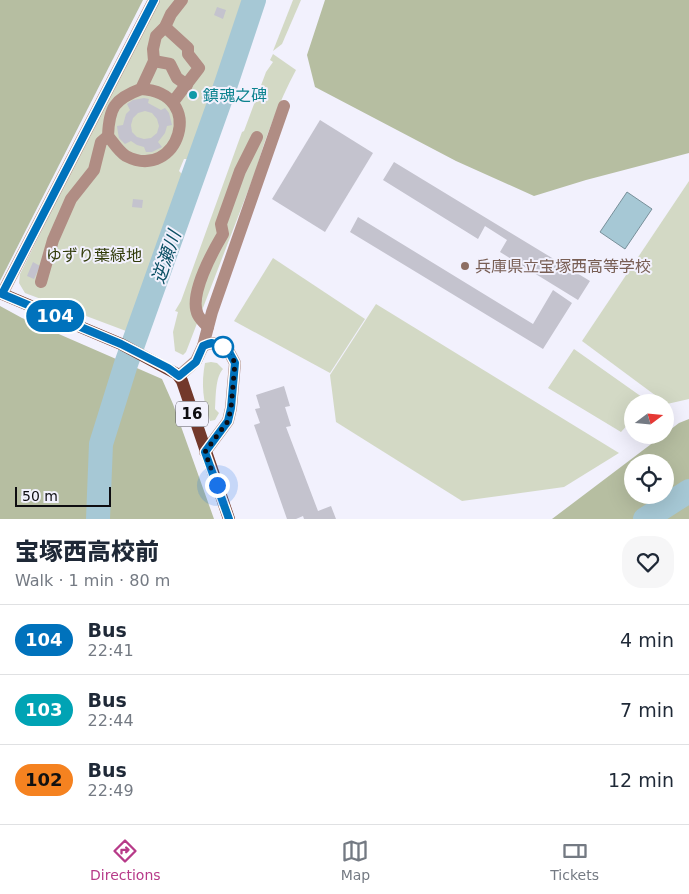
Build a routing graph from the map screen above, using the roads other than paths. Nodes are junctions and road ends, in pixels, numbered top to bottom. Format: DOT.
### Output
graph roads {
  1 [pos="154,0"];
  2 [pos="182,0"];
  3 [pos="166,27"];
  4 [pos="188,54"];
  5 [pos="154,61"];
  6 [pos="170,64"];
  7 [pos="186,85"];
  8 [pos="141,89"];
  9 [pos="173,102"];
  10 [pos="284,106"];
  11 [pos="86,133"];
  12 [pos="257,138"];
  13 [pos="104,139"];
  14 [pos="41,282"];
  15 [pos="1,293"];
  16 [pos="208,327"];
  17 [pos="203,346"];
  18 [pos="179,376"];
  19 [pos="205,452"];
  20 [pos="229,519"];
  1 -- 11 [label="street"];
  2 -- 3 [label="street"];
  3 -- 4 [label="street"];
  3 -- 5 [label="street"];
  4 -- 6 [label="street"];
  4 -- 7 [label="street"];
  5 -- 6 [label="street"];
  5 -- 8 [label="street"];
  6 -- 7 [label="street"];
  7 -- 9 [label="street"];
  8 -- 9 [label="street"];
  8 -- 13 [label="street"];
  9 -- 13 [label="street"];
  10 -- 16 [label="street"];
  11 -- 13 [label="street"];
  11 -- 15 [label="street"];
  12 -- 16 [label="street"];
  13 -- 14 [label="street"];
  15 -- 18 [label="main road"];
  16 -- 17 [label="street"];
  17 -- 18 [label="street"];
  17 -- 19 [label="street"];
  18 -- 19 [label="main road, 16"];
  19 -- 20 [label="main road, 16"];
}
